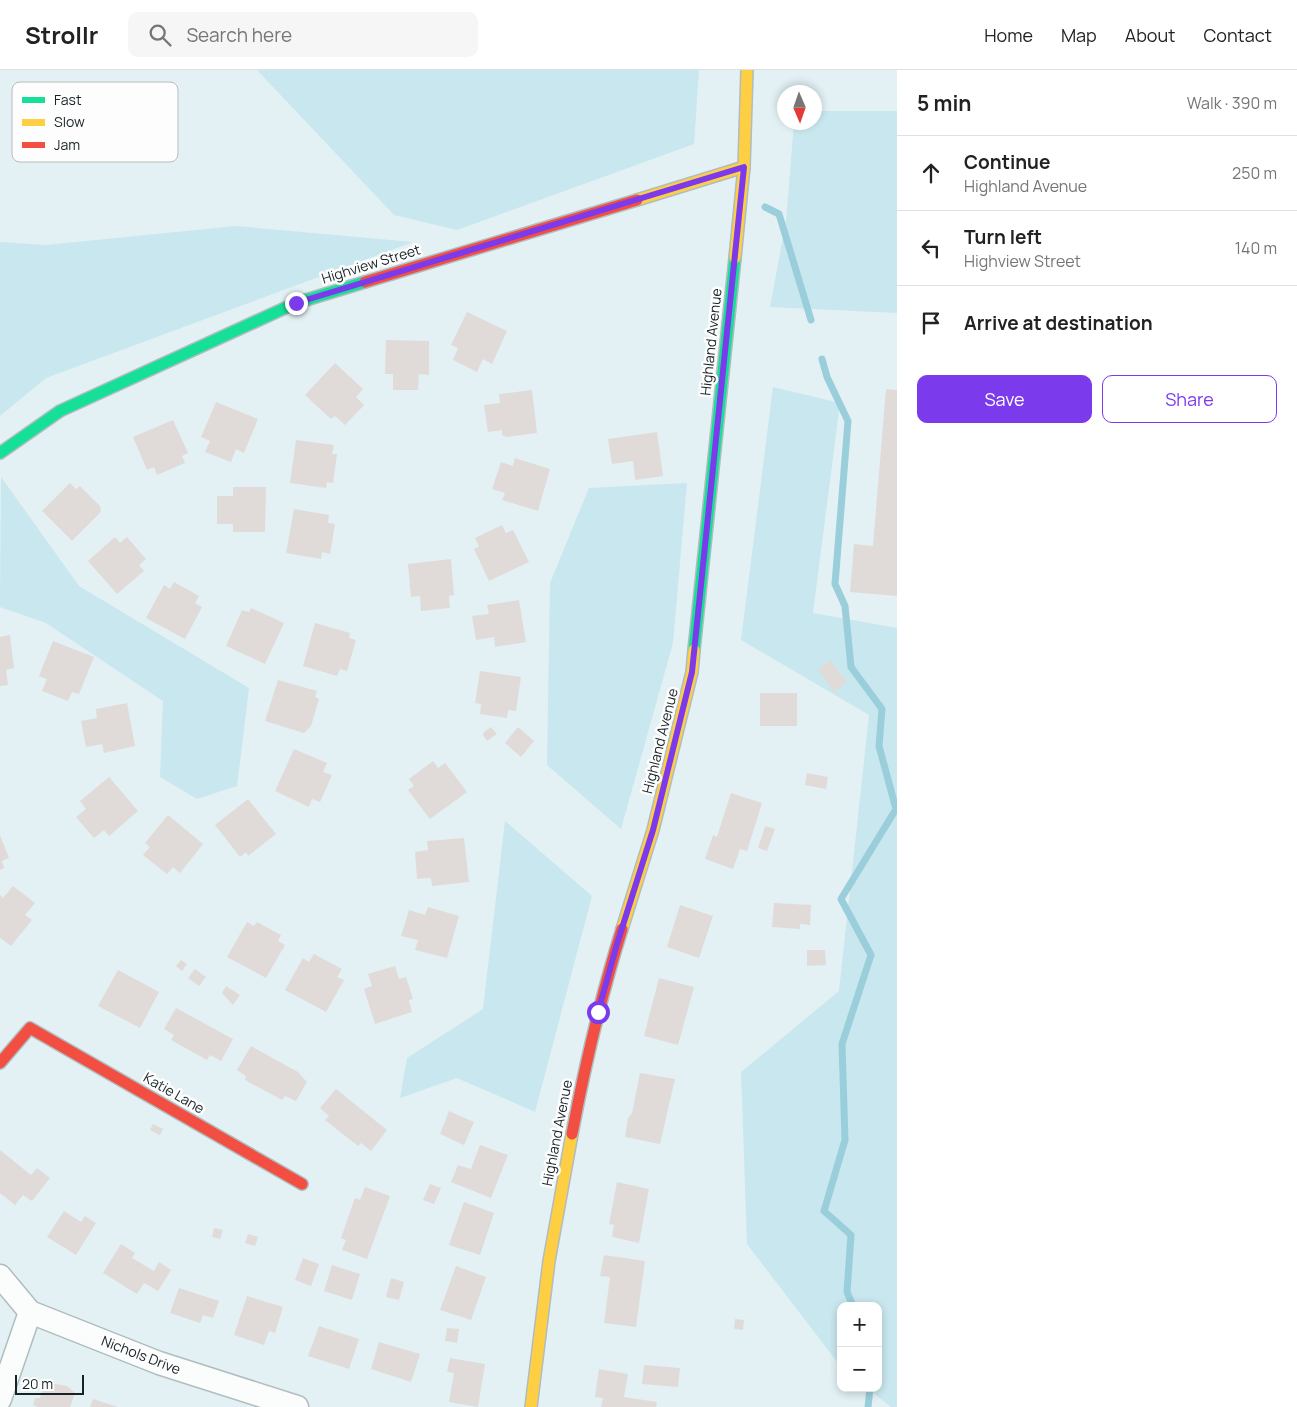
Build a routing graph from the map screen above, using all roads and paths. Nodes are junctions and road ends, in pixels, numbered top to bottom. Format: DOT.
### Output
graph roads {
  1 [pos="746,70"];
  2 [pos="744,167"];
  3 [pos="0,453"];
  4 [pos="0,1063"];
  5 [pos="302,1184"];
  6 [pos="0,1276"];
  7 [pos="30,1312"];
  8 [pos="0,1399"];
  9 [pos="297,1407"];
  10 [pos="531,1407"];
  1 -- 2 [label="main road, Highland Avenue"];
  2 -- 3 [label="main road, Highview Street"];
  2 -- 10 [label="main road, Highland Avenue"];
  4 -- 5 [label="main road, Katie Lane"];
  6 -- 7 [label="street, Nichols Drive"];
  7 -- 8 [label="street"];
  7 -- 9 [label="street, Nichols Drive"];
}
